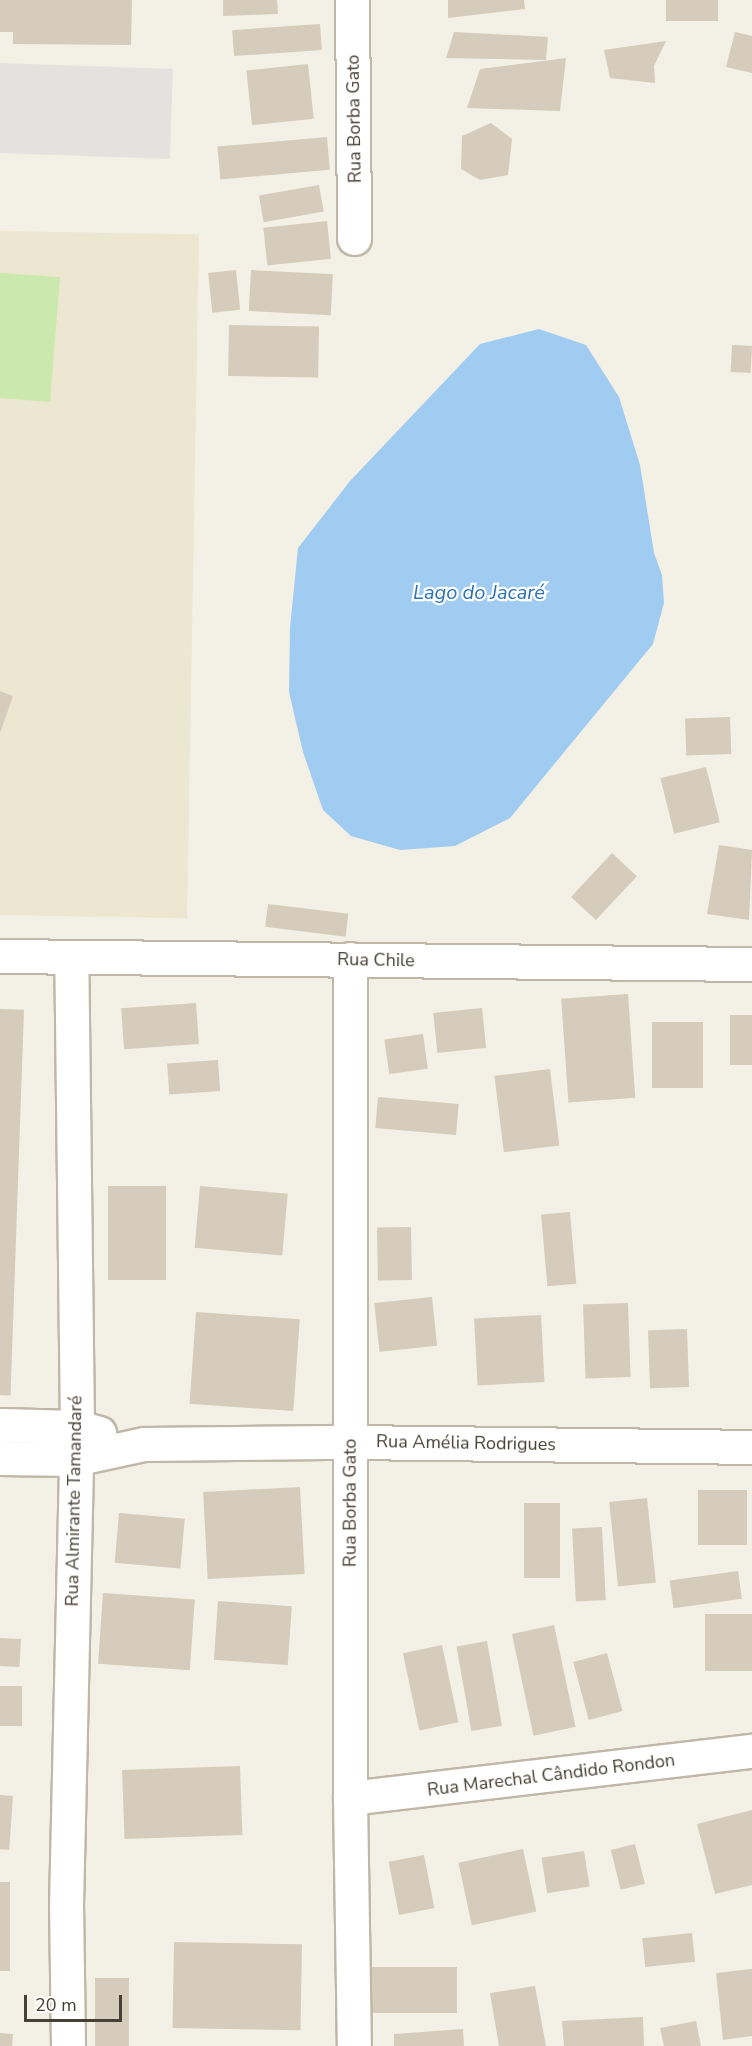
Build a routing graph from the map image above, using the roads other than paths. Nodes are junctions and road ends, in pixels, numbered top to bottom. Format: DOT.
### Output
graph roads {
  1 [pos="352,0"];
  2 [pos="354,238"];
  3 [pos="0,956"];
  4 [pos="71,957"];
  5 [pos="350,959"];
  6 [pos="752,964"];
  7 [pos="0,1425"];
  8 [pos="77,1427"];
  9 [pos="350,1442"];
  10 [pos="144,1444"];
  11 [pos="752,1447"];
  12 [pos="0,1458"];
  13 [pos="75,1459"];
  14 [pos="752,1751"];
  15 [pos="350,1798"];
  16 [pos="68,2046"];
  17 [pos="354,2046"];
  1 -- 2 [label="street, Rua Borba Gato"];
  3 -- 4 [label="street, Rua Chile"];
  4 -- 5 [label="street, Rua Chile"];
  4 -- 8 [label="street, Rua Almirante Tamandaré"];
  5 -- 6 [label="street, Rua Chile"];
  5 -- 9 [label="street, Rua Borba Gato"];
  7 -- 8 [label="street, Rua Amélia Rodrigues"];
  8 -- 10 [label="street, Rua Amélia Rodrigues"];
  8 -- 13 [label="street, Rua Almirante Tamandaré"];
  9 -- 10 [label="street, Rua Amélia Rodrigues"];
  9 -- 11 [label="street, Rua Amélia Rodrigues"];
  9 -- 15 [label="street, Rua Borba Gato"];
  10 -- 13 [label="street, Rua Amélia Rodrigues"];
  12 -- 13 [label="street, Rua Amélia Rodrigues"];
  13 -- 16 [label="street, Rua Almirante Tamandaré"];
  14 -- 15 [label="street, Rua Marechal Cândido Rondon"];
  15 -- 17 [label="street, Rua Borba Gato"];
}
